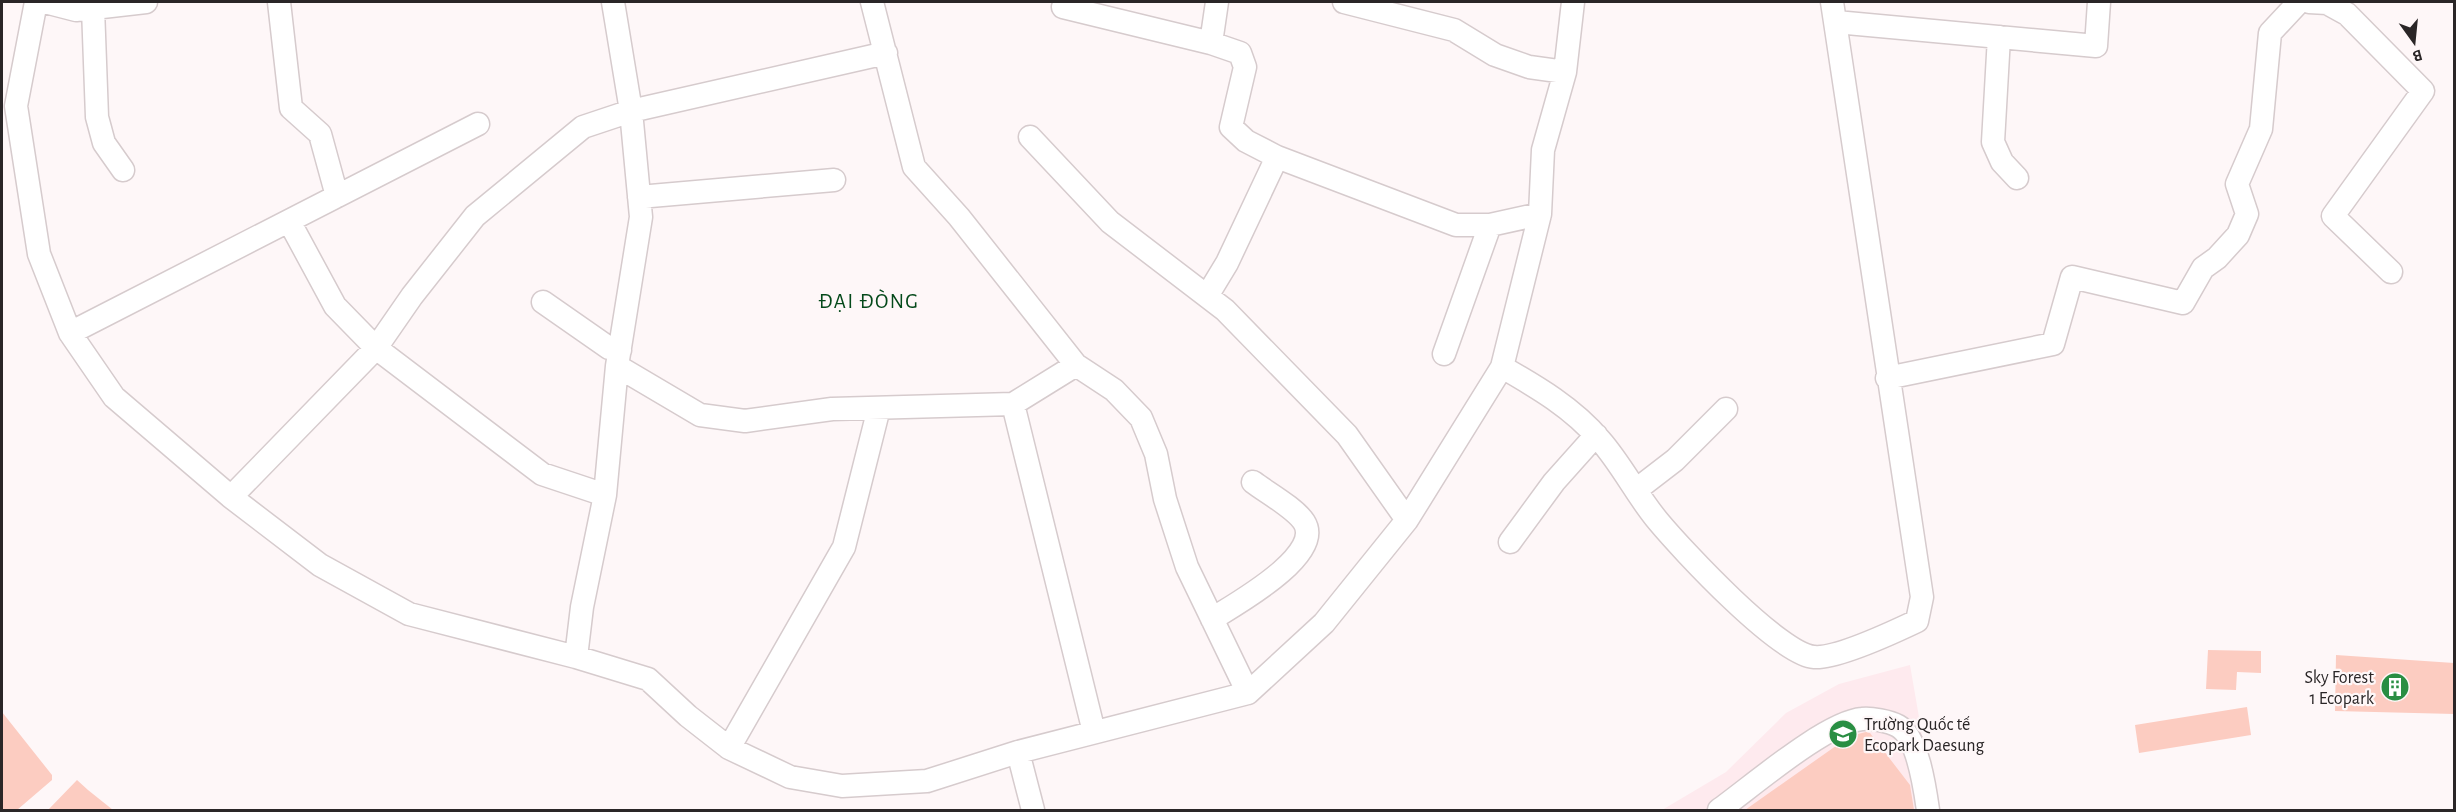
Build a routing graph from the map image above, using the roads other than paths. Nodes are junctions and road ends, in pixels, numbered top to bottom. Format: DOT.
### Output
graph roads {
  1 [pos="36,2"];
  2 [pos="45,2"];
  3 [pos="146,2"];
  4 [pos="279,2"];
  5 [pos="613,2"];
  6 [pos="872,2"];
  7 [pos="1217,2"];
  8 [pos="1344,2"];
  9 [pos="1573,2"];
  10 [pos="2099,2"];
  11 [pos="2299,2"];
  12 [pos="2309,2"];
  13 [pos="1063,7"];
  14 [pos="93,8"];
  15 [pos="1834,12"];
  16 [pos="1999,37"];
  17 [pos="1211,43"];
  18 [pos="886,53"];
  19 [pos="1565,72"];
  20 [pos="631,111"];
  21 [pos="478,124"];
  22 [pos="1030,137"];
  23 [pos="1277,157"];
  24 [pos="123,170"];
  25 [pos="2017,178"];
  26 [pos="834,180"];
  27 [pos="337,196"];
  28 [pos="639,198"];
  29 [pos="1540,214"];
  30 [pos="289,221"];
  31 [pos="1490,225"];
  32 [pos="2391,272"];
  33 [pos="1207,296"];
  34 [pos="543,302"];
  35 [pos="70,333"];
  36 [pos="376,348"];
  37 [pos="1444,354"];
  38 [pos="619,358"];
  39 [pos="1076,365"];
  40 [pos="1502,367"];
  41 [pos="1887,378"];
  42 [pos="1013,404"];
  43 [pos="879,408"];
  44 [pos="1726,409"];
  45 [pos="1596,435"];
  46 [pos="1253,482"];
  47 [pos="1636,490"];
  48 [pos="605,495"];
  49 [pos="231,497"];
  50 [pos="1407,520"];
  51 [pos="1510,542"];
  52 [pos="1212,620"];
  53 [pos="576,657"];
  54 [pos="1248,693"];
  55 [pos="1094,732"];
  56 [pos="729,748"];
  57 [pos="1018,752"];
  58 [pos="1033,810"];
  59 [pos="1719,810"];
  60 [pos="1928,810"];
  1 -- 35 [label="street"];
  2 -- 14 [label="street"];
  3 -- 14 [label="street"];
  4 -- 27 [label="street"];
  5 -- 20 [label="street"];
  6 -- 18 [label="street"];
  7 -- 17 [label="street"];
  8 -- 19 [label="street"];
  9 -- 19 [label="street"];
  10 -- 16 [label="street"];
  11 -- 41 [label="street"];
  12 -- 32 [label="street"];
  13 -- 17 [label="street"];
  14 -- 24 [label="street"];
  15 -- 16 [label="street"];
  15 -- 41 [label="street"];
  16 -- 25 [label="street"];
  17 -- 23 [label="street"];
  18 -- 20 [label="street"];
  18 -- 39 [label="street"];
  19 -- 29 [label="street"];
  20 -- 28 [label="street"];
  20 -- 36 [label="street"];
  21 -- 27 [label="street"];
  22 -- 33 [label="street"];
  23 -- 31 [label="street"];
  23 -- 33 [label="street"];
  26 -- 28 [label="street"];
  27 -- 30 [label="street"];
  28 -- 38 [label="street"];
  29 -- 31 [label="street"];
  29 -- 40 [label="street"];
  30 -- 35 [label="street"];
  30 -- 36 [label="street"];
  31 -- 37 [label="street"];
  33 -- 50 [label="street"];
  34 -- 38 [label="street"];
  35 -- 49 [label="street"];
  36 -- 48 [label="street"];
  36 -- 49 [label="street"];
  38 -- 43 [label="street"];
  38 -- 48 [label="street"];
  39 -- 42 [label="street"];
  39 -- 52 [label="street"];
  40 -- 45 [label="street"];
  40 -- 50 [label="street"];
  41 -- 47 [label="street"];
  42 -- 43 [label="street"];
  42 -- 55 [label="street"];
  43 -- 56 [label="street"];
  44 -- 47 [label="street"];
  45 -- 47 [label="street"];
  45 -- 51 [label="street"];
  46 -- 52 [label="street"];
  48 -- 53 [label="street"];
  49 -- 53 [label="street"];
  50 -- 54 [label="street"];
  52 -- 54 [label="street"];
  53 -- 56 [label="street"];
  54 -- 55 [label="street"];
  55 -- 57 [label="street"];
  56 -- 57 [label="street"];
  57 -- 58 [label="street"];
  59 -- 60 [label="street"];
}
